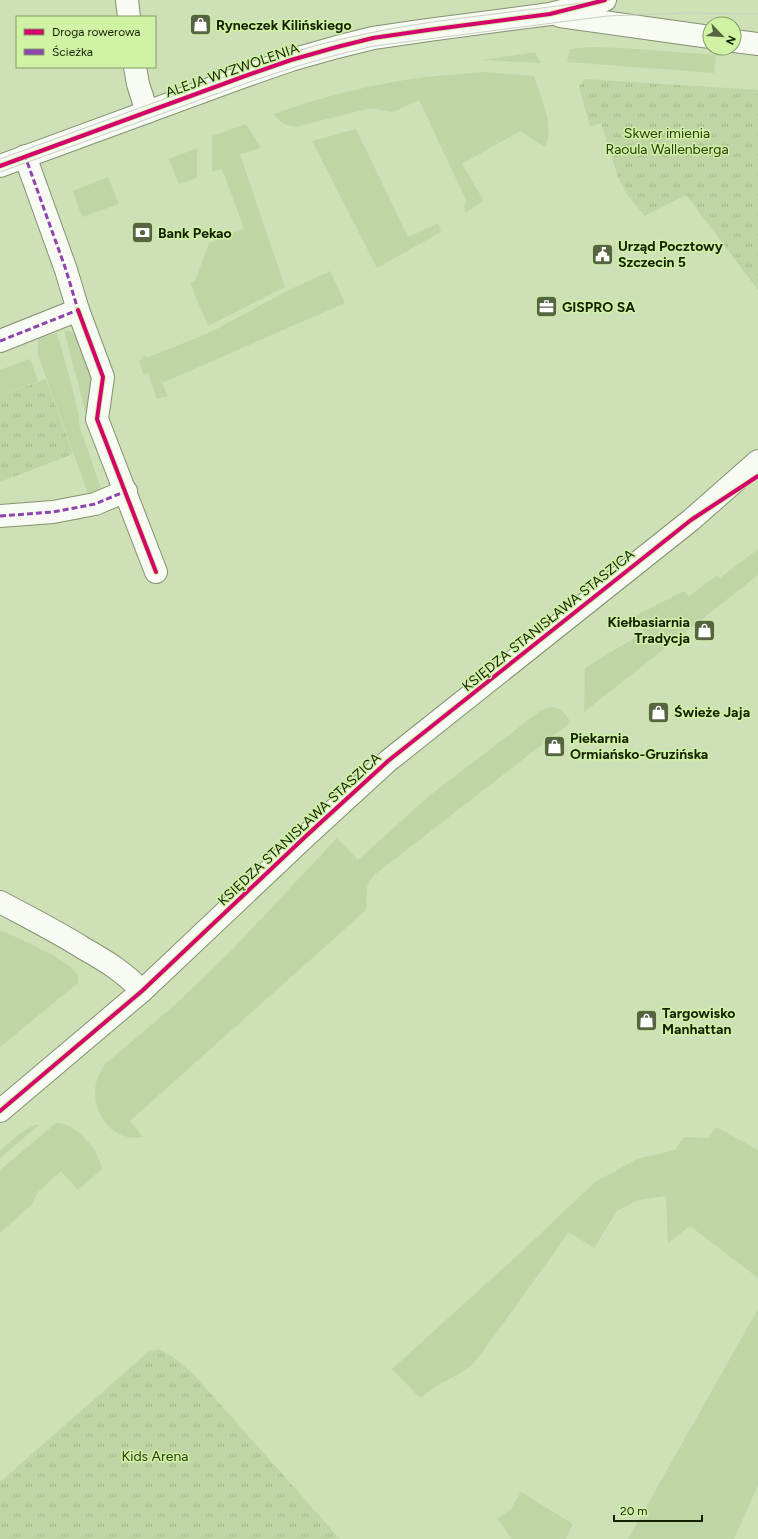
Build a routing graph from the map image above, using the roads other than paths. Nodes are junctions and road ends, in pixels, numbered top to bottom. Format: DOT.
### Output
graph roads {
  1 [pos="127,0"];
  2 [pos="604,0"];
  3 [pos="550,14"];
  4 [pos="129,16"];
  5 [pos="702,36"];
  6 [pos="742,42"];
  7 [pos="758,44"];
  8 [pos="135,68"];
  9 [pos="147,112"];
  10 [pos="25,156"];
  11 [pos="0,166"];
  12 [pos="78,310"];
  13 [pos="0,342"];
  14 [pos="758,461"];
  15 [pos="758,476"];
  16 [pos="126,491"];
  17 [pos="0,516"];
  18 [pos="691,520"];
  19 [pos="156,572"];
  20 [pos="0,902"];
  21 [pos="142,991"];
  22 [pos="0,1111"];
  1 -- 4 [label="street"];
  2 -- 3 [label="street"];
  3 -- 5 [label="street"];
  3 -- 9 [label="street, ALEJA WYZWOLENIA"];
  6 -- 7 [label="street"];
  8 -- 9 [label="street"];
  9 -- 10 [label="street, ALEJA WYZWOLENIA"];
  10 -- 11 [label="street, ALEJA WYZWOLENIA"];
  10 -- 12 [label="street"];
  12 -- 13 [label="street"];
  12 -- 16 [label="street"];
  14 -- 18 [label="street, KSIĘDZA STANISŁAWA STASZICA"];
  15 -- 18 [label="street, KSIĘDZA STANISŁAWA STASZICA"];
  16 -- 17 [label="street"];
  16 -- 19 [label="street"];
  18 -- 21 [label="street, KSIĘDZA STANISŁAWA STASZICA"];
  20 -- 21 [label="street"];
  21 -- 22 [label="street, KSIĘDZA STANISŁAWA STASZICA"];
}
